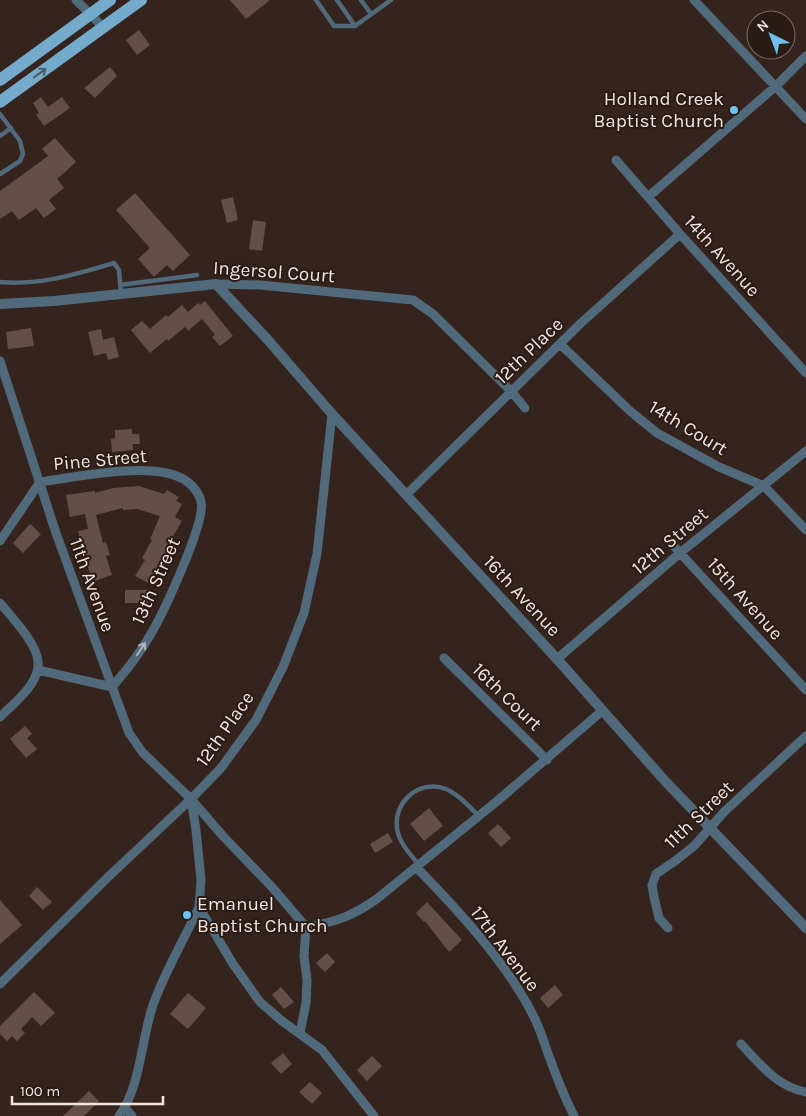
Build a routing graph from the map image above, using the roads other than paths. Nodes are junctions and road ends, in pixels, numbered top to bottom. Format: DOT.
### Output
graph roads {
  1 [pos="76,0"];
  2 [pos="110,0"];
  3 [pos="141,0"];
  4 [pos="316,0"];
  5 [pos="337,0"];
  6 [pos="361,0"];
  7 [pos="694,0"];
  8 [pos="387,1"];
  9 [pos="90,14"];
  10 [pos="372,14"];
  11 [pos="355,26"];
  12 [pos="103,27"];
  13 [pos="806,56"];
  14 [pos="0,80"];
  15 [pos="776,86"];
  16 [pos="0,102"];
  17 [pos="0,114"];
  18 [pos="806,119"];
  19 [pos="11,128"];
  20 [pos="0,136"];
  21 [pos="616,160"];
  22 [pos="0,174"];
  23 [pos="648,197"];
  24 [pos="680,234"];
  25 [pos="197,276"];
  26 [pos="0,282"];
  27 [pos="216,284"];
  28 [pos="120,289"];
  29 [pos="0,304"];
  30 [pos="560,344"];
  31 [pos="0,361"];
  32 [pos="806,373"];
  33 [pos="510,391"];
  34 [pos="525,408"];
  35 [pos="332,414"];
  36 [pos="806,450"];
  37 [pos="40,482"];
  38 [pos="764,486"];
  39 [pos="197,492"];
  40 [pos="406,495"];
  41 [pos="806,530"];
  42 [pos="0,540"];
  43 [pos="670,542"];
  44 [pos="680,552"];
  45 [pos="0,602"];
  46 [pos="444,658"];
  47 [pos="557,660"];
  48 [pos="38,670"];
  49 [pos="112,687"];
  50 [pos="806,690"];
  51 [pos="602,711"];
  52 [pos="0,717"];
  53 [pos="806,736"];
  54 [pos="547,760"];
  55 [pos="191,799"];
  56 [pos="479,816"];
  57 [pos="710,828"];
  58 [pos="417,866"];
  59 [pos="199,907"];
  60 [pos="306,927"];
  61 [pos="668,928"];
  62 [pos="806,928"];
  63 [pos="0,984"];
  64 [pos="300,1033"];
  65 [pos="741,1044"];
  66 [pos="806,1092"];
  67 [pos="125,1108"];
  68 [pos="119,1116"];
  69 [pos="132,1116"];
  70 [pos="374,1116"];
  71 [pos="574,1116"];
  1 -- 9 [label="street"];
  2 -- 9 [label="main road"];
  3 -- 12 [label="main road"];
  4 -- 11 [label="lane"];
  5 -- 11 [label="lane"];
  6 -- 10 [label="lane"];
  7 -- 15 [label="street"];
  8 -- 10 [label="lane"];
  9 -- 12 [label="street"];
  9 -- 14 [label="main road"];
  10 -- 11 [label="lane"];
  16 -- 12 [label="main road, one-way"];
  13 -- 15 [label="street"];
  15 -- 18 [label="street"];
  15 -- 23 [label="street"];
  17 -- 19 [label="lane"];
  19 -- 20 [label="lane"];
  19 -- 22 [label="lane"];
  21 -- 23 [label="street, 14th Avenue"];
  23 -- 24 [label="street, 14th Avenue"];
  24 -- 30 [label="street, 12th Place"];
  24 -- 32 [label="street, 14th Avenue"];
  25 -- 28 [label="lane"];
  26 -- 28 [label="lane"];
  27 -- 28 [label="street, Ingersol Court"];
  27 -- 33 [label="street, Ingersol Court"];
  27 -- 35 [label="street, 16th Avenue"];
  28 -- 29 [label="street, Ingersol Court"];
  30 -- 33 [label="street, 12th Place"];
  30 -- 38 [label="street, 14th Court"];
  31 -- 37 [label="street, 11th Avenue"];
  33 -- 34 [label="street"];
  33 -- 40 [label="street, 12th Place"];
  35 -- 40 [label="street, 16th Avenue"];
  35 -- 55 [label="street, 12th Place"];
  36 -- 38 [label="street, 12th Street"];
  37 -- 39 [label="street, Pine Street"];
  37 -- 42 [label="street, Pine Street"];
  37 -- 49 [label="street, 11th Avenue"];
  38 -- 41 [label="street, 14th Court"];
  38 -- 44 [label="street, 12th Street"];
  49 -- 39 [label="street, 13th Street, one-way"];
  40 -- 47 [label="street, 16th Avenue"];
  43 -- 44 [label="street"];
  44 -- 47 [label="street, 12th Street"];
  44 -- 50 [label="street, 15th Avenue"];
  45 -- 48 [label="street"];
  46 -- 54 [label="street, 16th Court"];
  47 -- 51 [label="street, 16th Avenue"];
  48 -- 49 [label="street"];
  48 -- 52 [label="street"];
  49 -- 55 [label="street, 11th Avenue"];
  51 -- 54 [label="street"];
  51 -- 57 [label="street, 16th Avenue"];
  53 -- 57 [label="street, 11th Street"];
  54 -- 56 [label="street"];
  55 -- 59 [label="street"];
  55 -- 60 [label="street"];
  55 -- 63 [label="street, 12th Place"];
  56 -- 58 [label="street"];
  56 -- 58 [label="lane"];
  57 -- 61 [label="street, 11th Street"];
  57 -- 62 [label="street, 16th Avenue"];
  58 -- 60 [label="street"];
  58 -- 71 [label="street, 17th Avenue"];
  59 -- 64 [label="street"];
  59 -- 67 [label="street"];
  60 -- 64 [label="street"];
  64 -- 70 [label="street"];
  65 -- 66 [label="street"];
  67 -- 68 [label="street"];
  67 -- 69 [label="street"];
}
